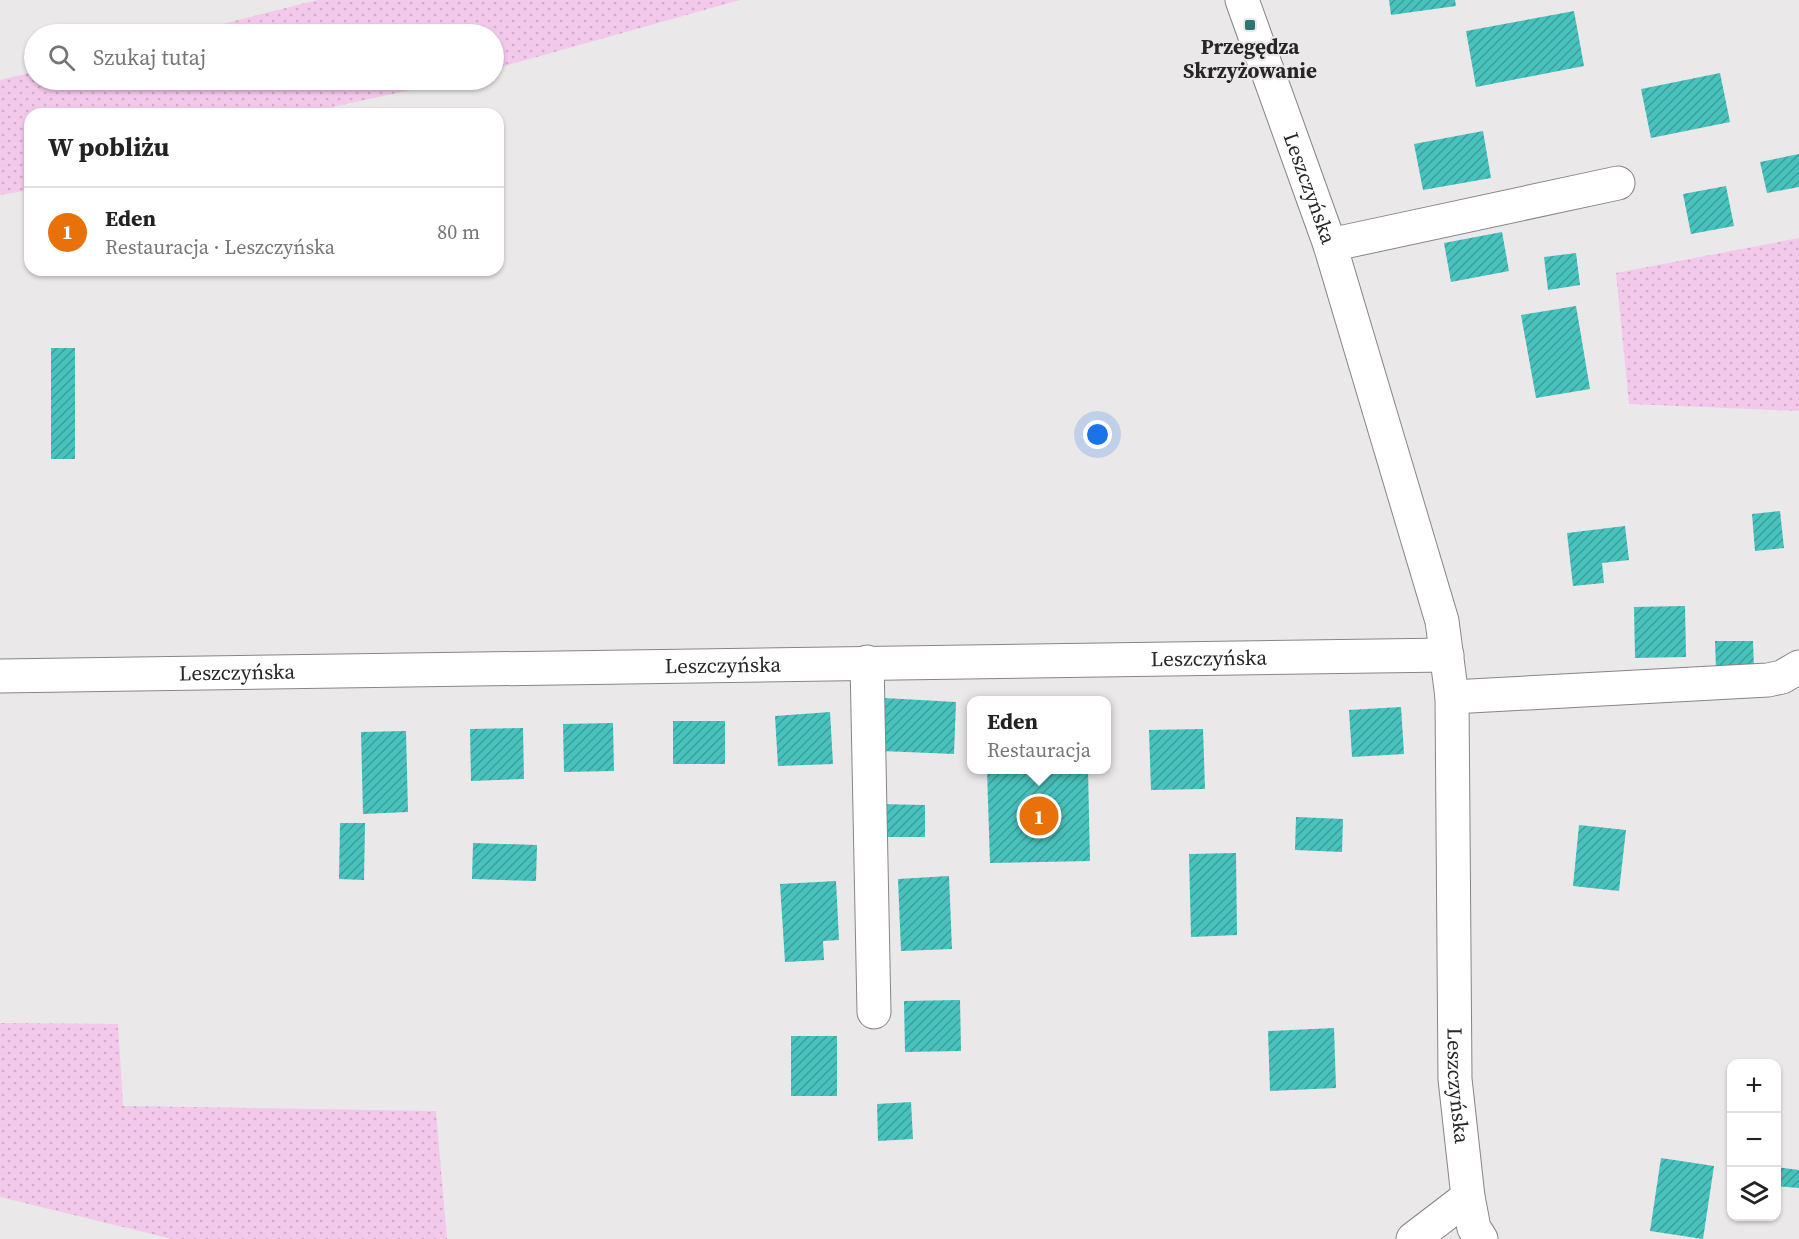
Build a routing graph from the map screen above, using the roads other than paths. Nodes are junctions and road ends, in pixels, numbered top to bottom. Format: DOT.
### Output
graph roads {
  1 [pos="1242,0"];
  2 [pos="1618,183"];
  3 [pos="1330,245"];
  4 [pos="1447,655"];
  5 [pos="867,662"];
  6 [pos="1799,667"];
  7 [pos="0,676"];
  8 [pos="1452,697"];
  9 [pos="874,1012"];
  10 [pos="1474,1221"];
  11 [pos="1413,1239"];
  1 -- 3 [label="street, Leszczyńska"];
  2 -- 3 [label="street"];
  3 -- 4 [label="street, Leszczyńska"];
  4 -- 5 [label="street, Leszczyńska"];
  4 -- 8 [label="street, Leszczyńska"];
  5 -- 7 [label="street, Leszczyńska"];
  5 -- 9 [label="street"];
  6 -- 8 [label="street"];
  8 -- 10 [label="street, Leszczyńska"];
  10 -- 11 [label="street"];
}
